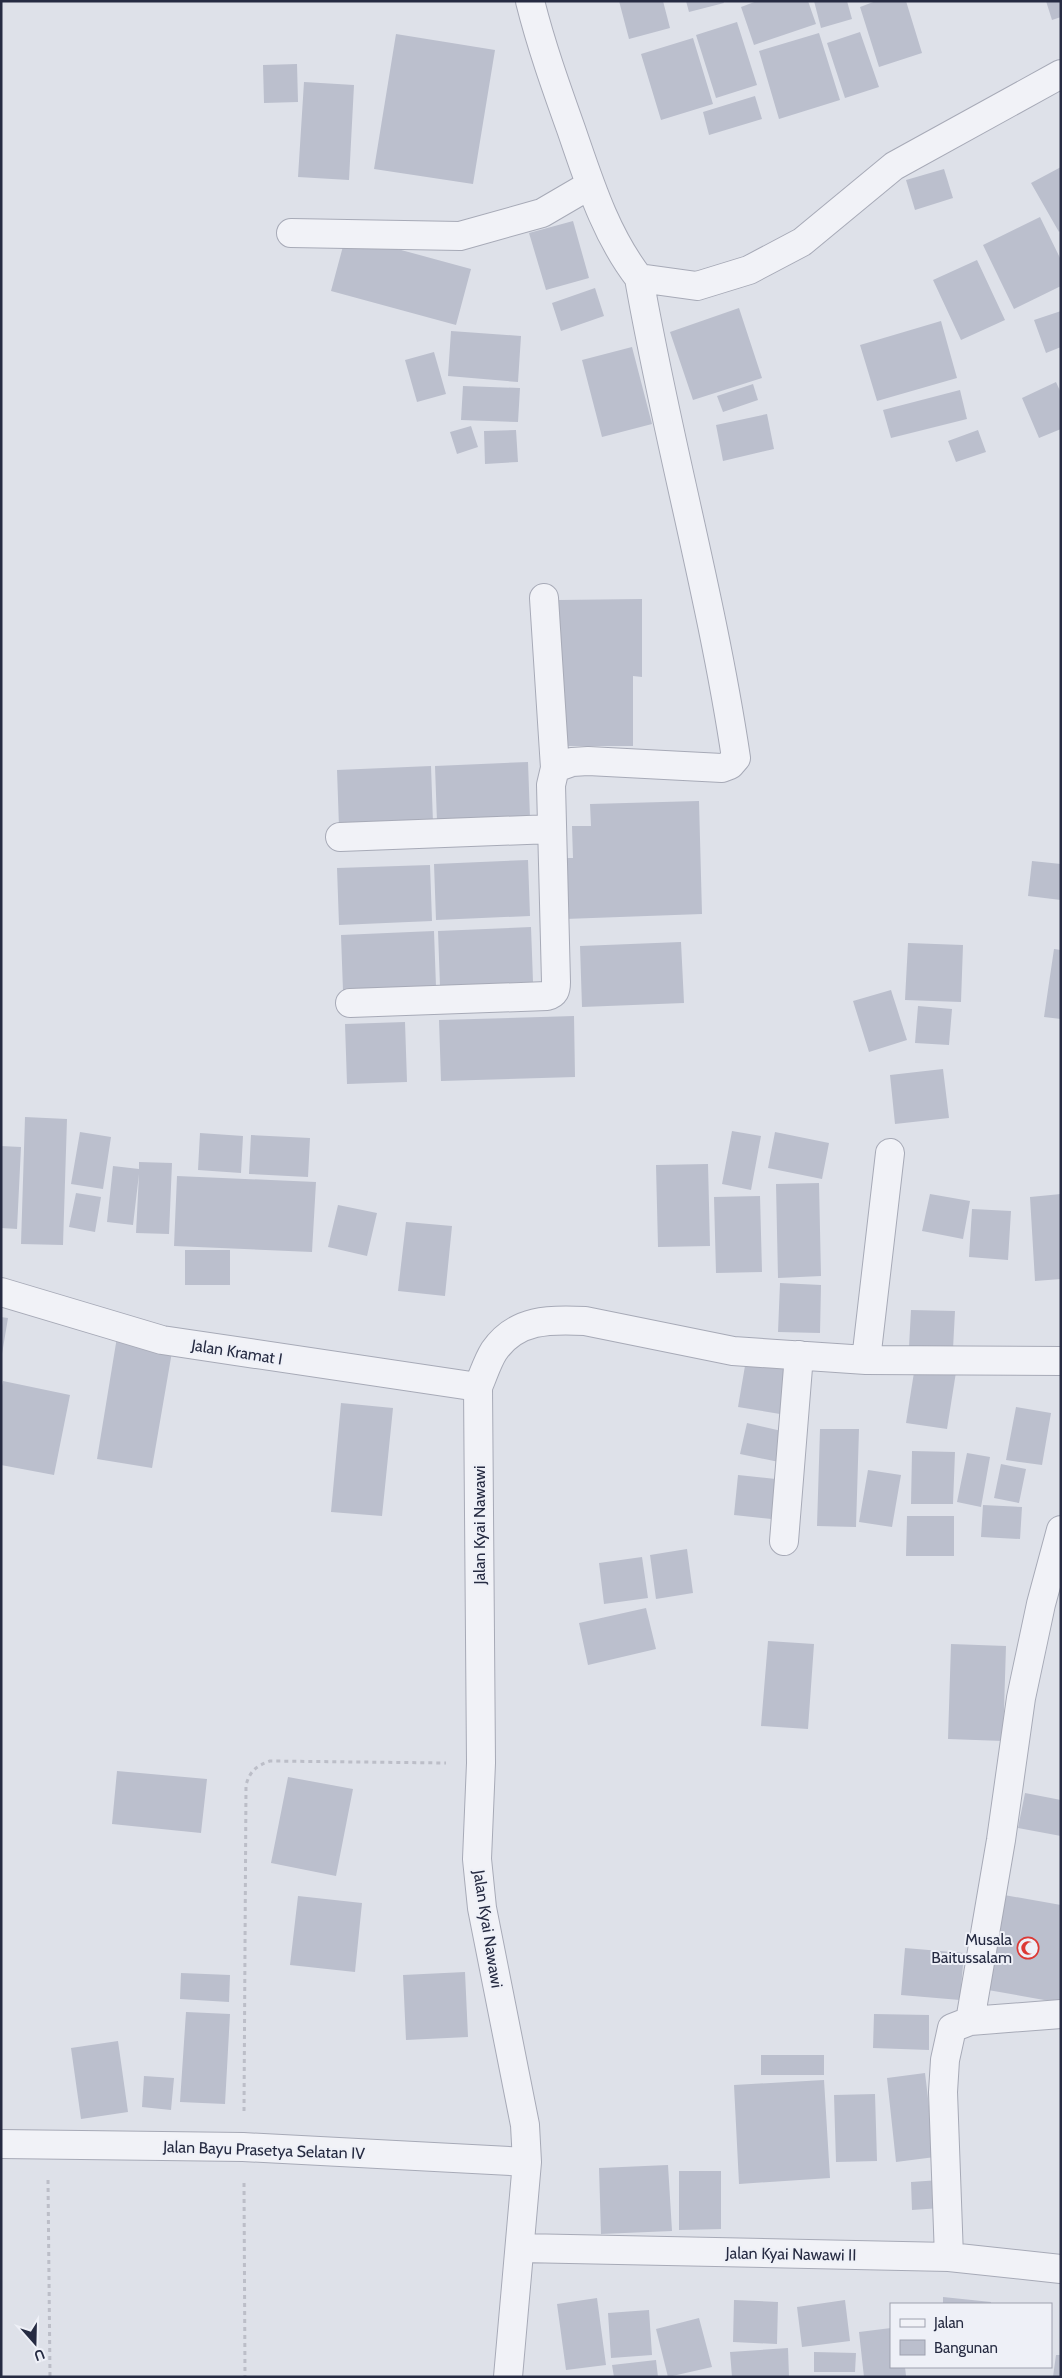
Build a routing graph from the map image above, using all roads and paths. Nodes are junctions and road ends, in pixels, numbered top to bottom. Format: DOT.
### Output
graph roads {
  1 [pos="530,1"];
  2 [pos="1061,74"];
  3 [pos="590,185"];
  4 [pos="291,232"];
  5 [pos="639,278"];
  6 [pos="544,598"];
  7 [pos="555,768"];
  8 [pos="552,829"];
  9 [pos="340,836"];
  10 [pos="350,1004"];
  11 [pos="890,1153"];
  12 [pos="1,1292"];
  13 [pos="799,1355"];
  14 [pos="866,1360"];
  15 [pos="1061,1361"];
  16 [pos="478,1387"];
  17 [pos="1061,1530"];
  18 [pos="784,1541"];
  19 [pos="481,1764"];
  20 [pos="1061,2014"];
  21 [pos="970,2020"];
  22 [pos="1,2144"];
  23 [pos="47,2145"];
  24 [pos="243,2147"];
  25 [pos="527,2162"];
  26 [pos="521,2248"];
  27 [pos="949,2257"];
  28 [pos="1061,2269"];
  29 [pos="50,2377"];
  30 [pos="245,2377"];
  31 [pos="508,2377"];
  1 -- 3 [label="street"];
  2 -- 5 [label="street"];
  3 -- 4 [label="street"];
  3 -- 5 [label="street"];
  5 -- 7 [label="street"];
  6 -- 7 [label="street"];
  7 -- 8 [label="street"];
  8 -- 9 [label="street"];
  8 -- 10 [label="street"];
  11 -- 14 [label="street"];
  12 -- 16 [label="street, Jalan Kramat I"];
  13 -- 14 [label="street"];
  13 -- 16 [label="street"];
  13 -- 18 [label="street"];
  14 -- 15 [label="street"];
  16 -- 19 [label="street, Jalan Kyai Nawawi"];
  17 -- 21 [label="street"];
  19 -- 24 [label="path"];
  19 -- 25 [label="street, Jalan Kyai Nawawi"];
  20 -- 21 [label="street"];
  21 -- 27 [label="street"];
  22 -- 23 [label="street, Jalan Bayu Prasetya Selatan IV"];
  23 -- 24 [label="street, Jalan Bayu Prasetya Selatan IV"];
  23 -- 29 [label="path"];
  24 -- 25 [label="street, Jalan Bayu Prasetya Selatan IV"];
  24 -- 30 [label="path"];
  25 -- 26 [label="street, Jalan Kyai Nawawi"];
  26 -- 27 [label="street, Jalan Kyai Nawawi II"];
  26 -- 31 [label="street, Jalan Kyai Nawawi"];
  27 -- 28 [label="street, Jalan Kyai Nawawi II"];
}
